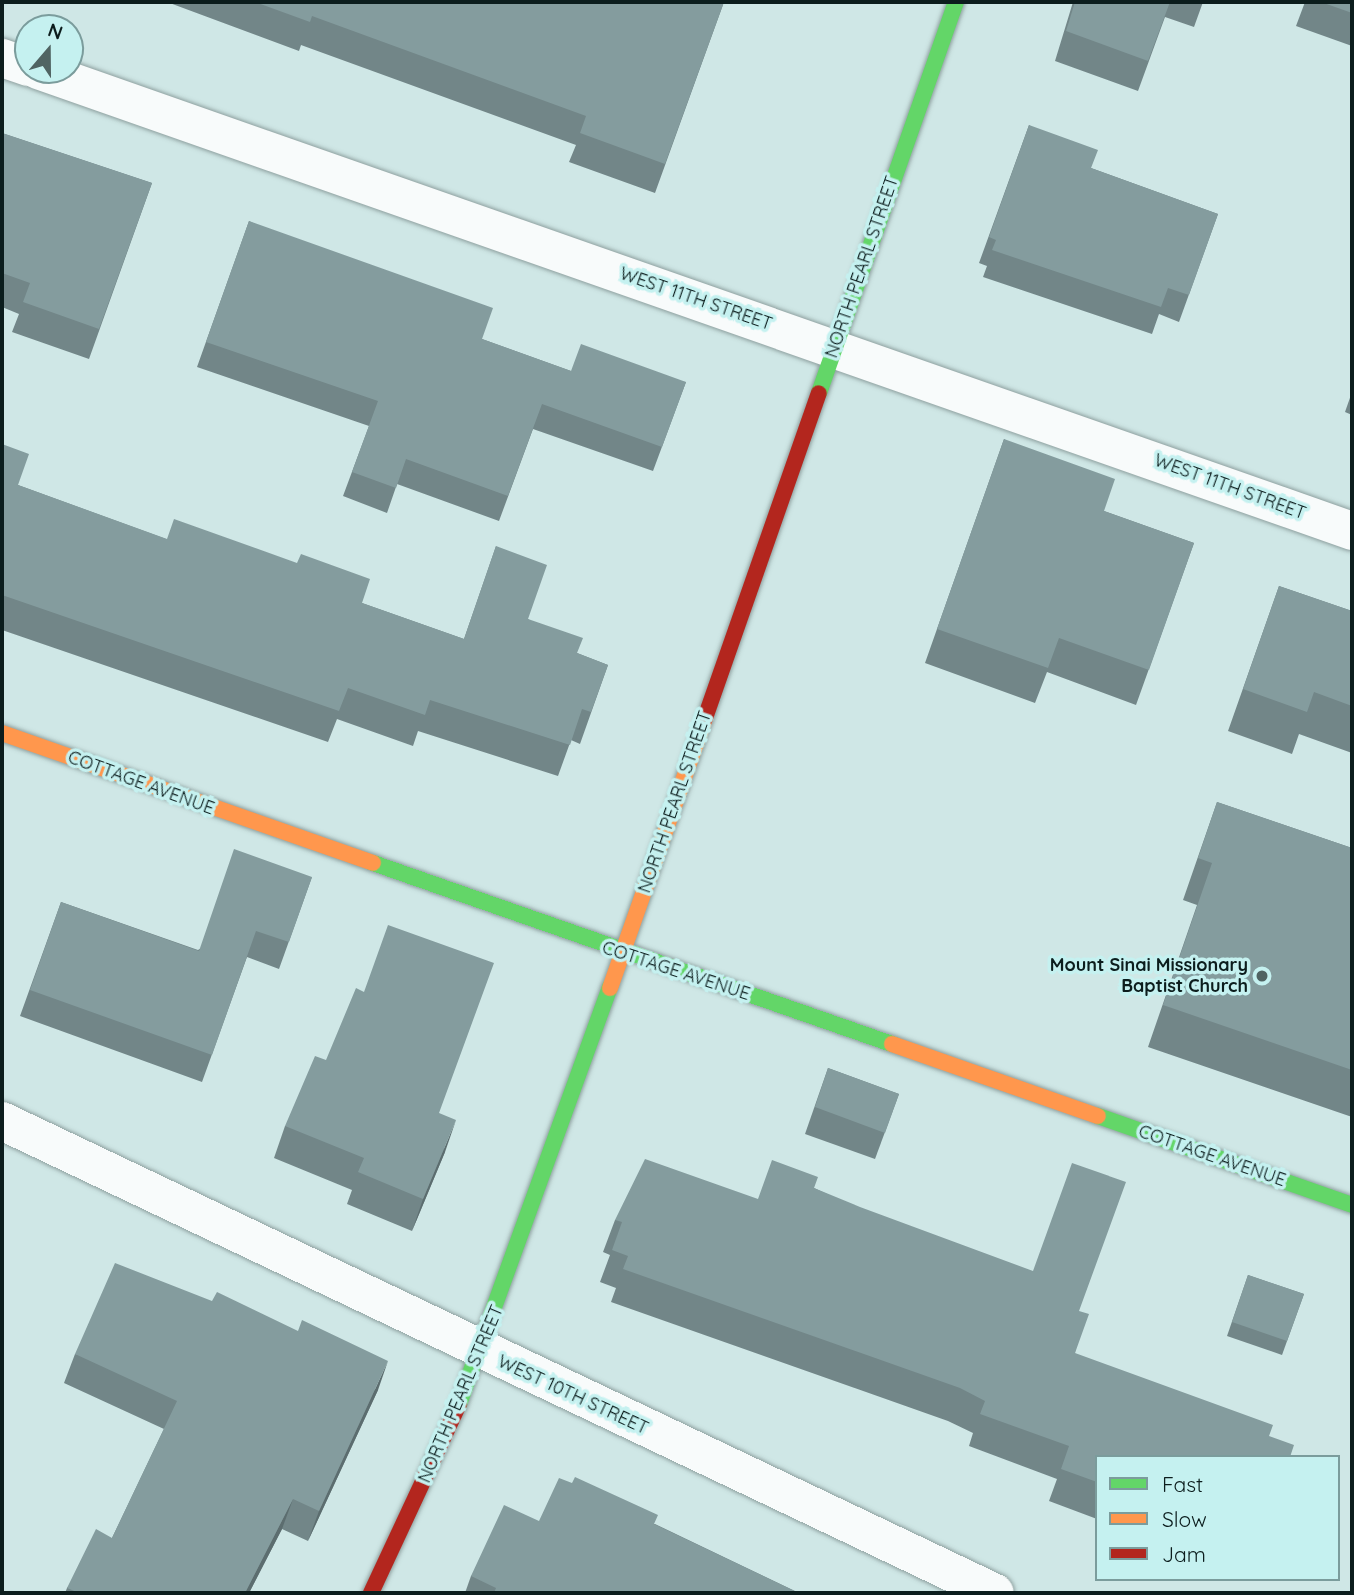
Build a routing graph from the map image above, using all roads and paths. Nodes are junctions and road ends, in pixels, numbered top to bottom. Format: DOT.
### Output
graph roads {
  1 [pos="956,2"];
  2 [pos="78,84"];
  3 [pos="834,347"];
  4 [pos="1352,531"];
  5 [pos="2,733"];
  6 [pos="621,954"];
  7 [pos="2,1121"];
  8 [pos="1352,1205"];
  9 [pos="482,1353"];
  10 [pos="371,1593"];
  11 [pos="995,1593"];
  1 -- 3 [label="street, NORTH PEARL STREET"];
  2 -- 3 [label="street, WEST 11TH STREET"];
  3 -- 4 [label="street, WEST 11TH STREET"];
  3 -- 6 [label="street, NORTH PEARL STREET"];
  5 -- 6 [label="street, COTTAGE AVENUE"];
  6 -- 8 [label="street, COTTAGE AVENUE"];
  6 -- 9 [label="street, NORTH PEARL STREET"];
  7 -- 9 [label="street, WEST 10TH STREET"];
  9 -- 10 [label="street, NORTH PEARL STREET"];
  9 -- 11 [label="street, WEST 10TH STREET"];
}
